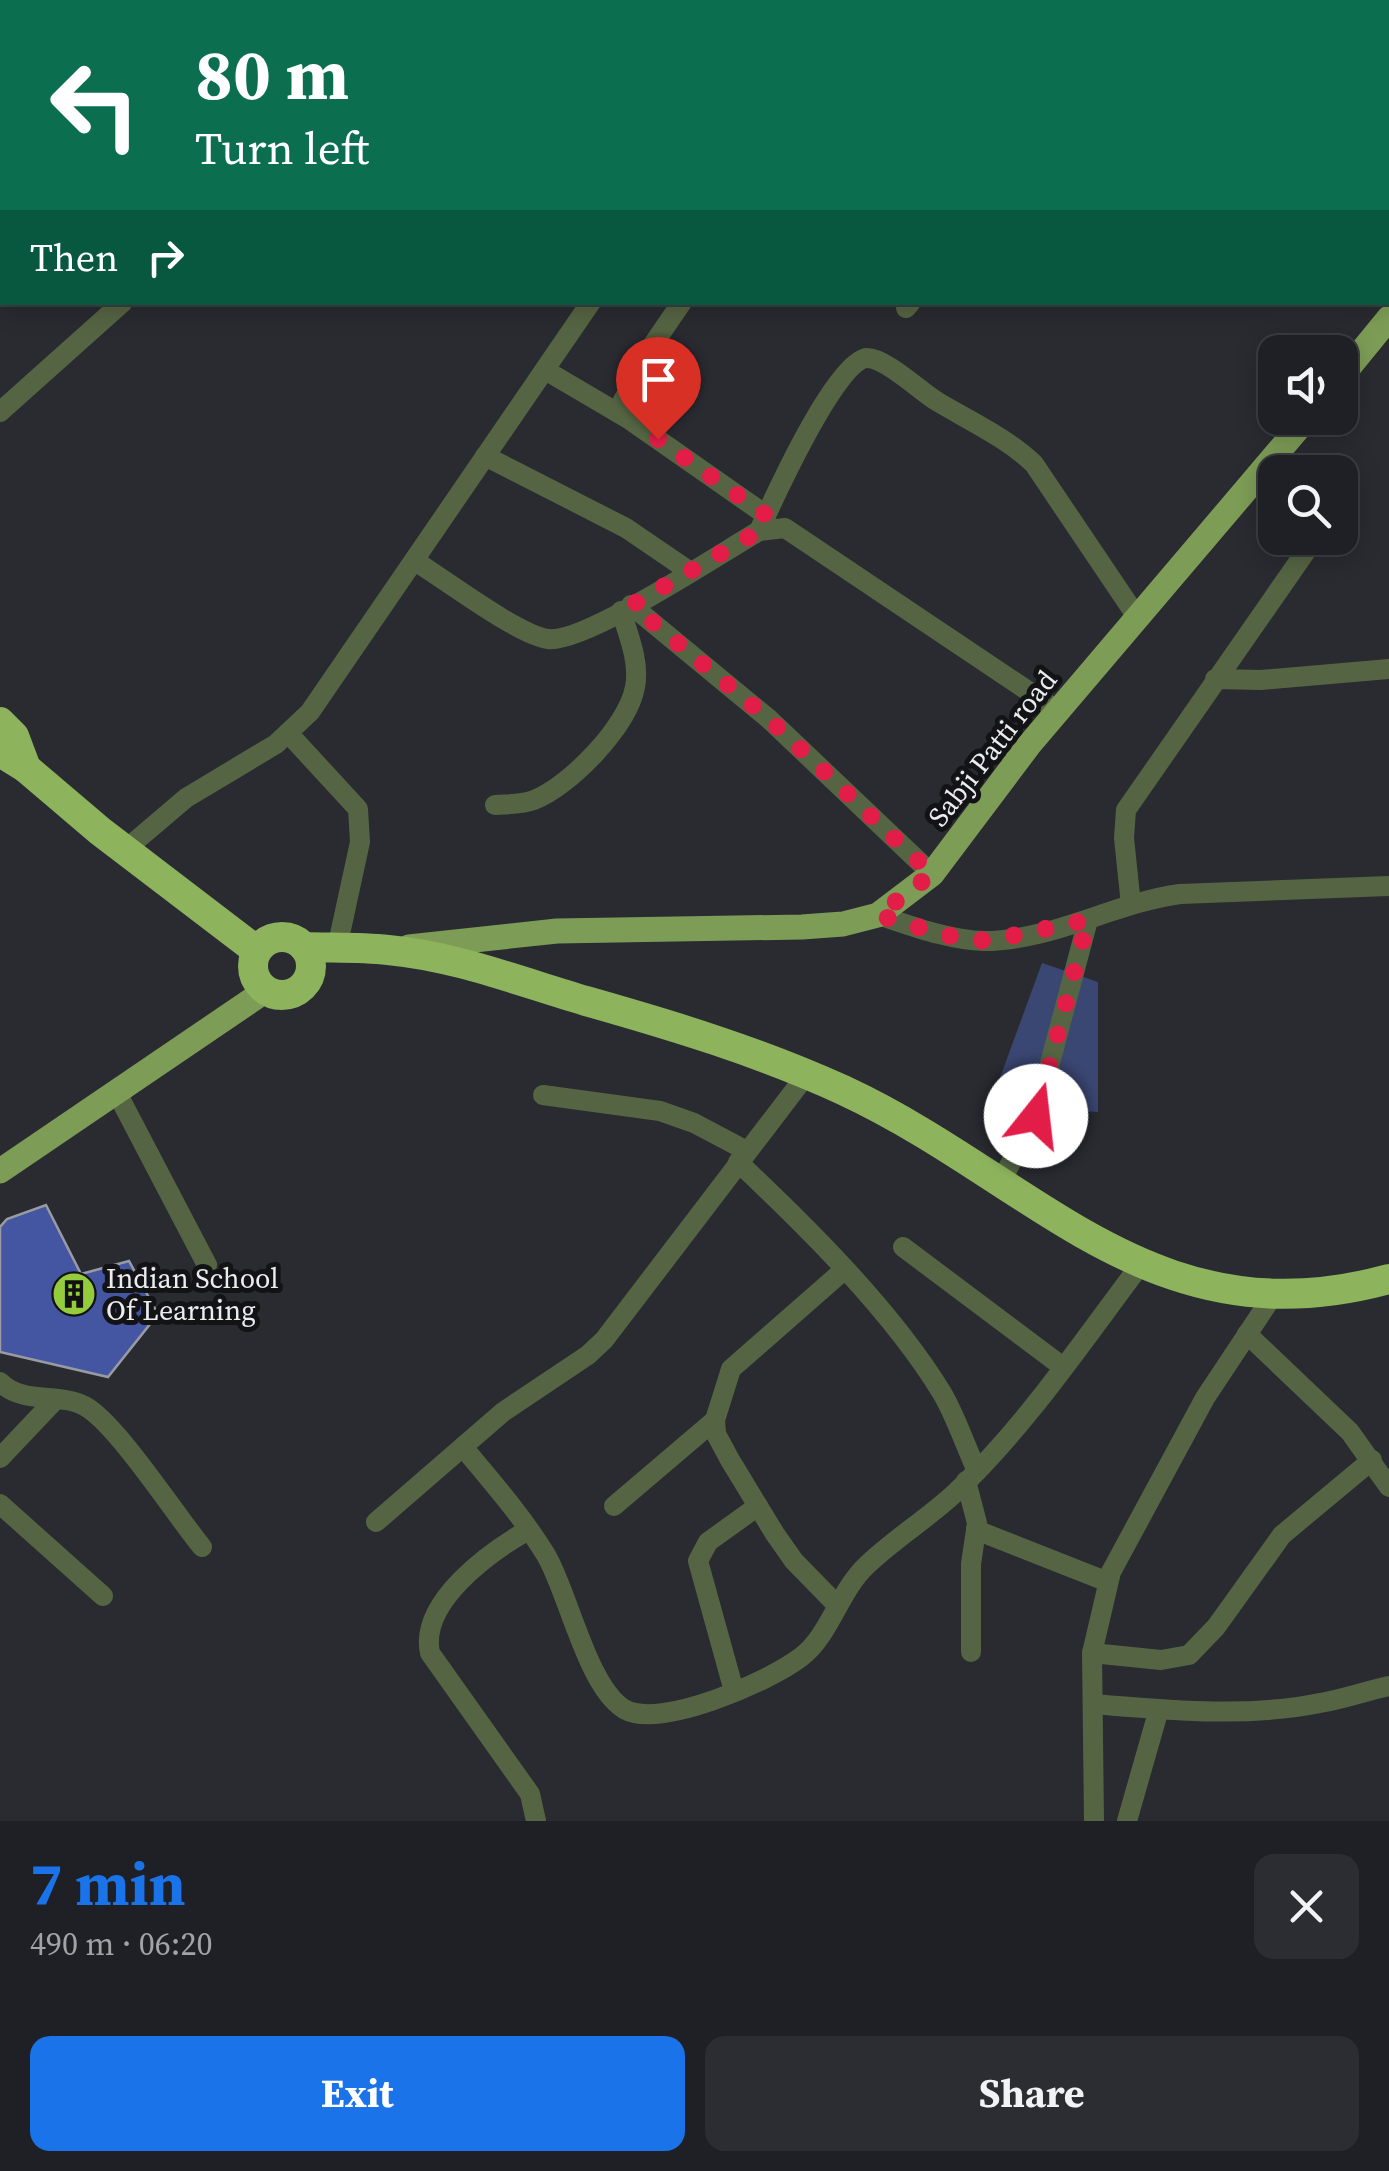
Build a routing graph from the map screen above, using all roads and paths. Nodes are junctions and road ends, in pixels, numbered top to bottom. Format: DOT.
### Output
graph roads {
  1 [pos="120,305"];
  2 [pos="589,305"];
  3 [pos="680,305"];
  4 [pos="1389,318"];
  5 [pos="1358,356"];
  6 [pos="545,370"];
  7 [pos="0,412"];
  8 [pos="617,412"];
  9 [pos="1293,435"];
  10 [pos="485,456"];
  11 [pos="763,523"];
  12 [pos="1302,555"];
  13 [pos="415,561"];
  14 [pos="690,571"];
  15 [pos="626,608"];
  16 [pos="1137,618"];
  17 [pos="1389,669"];
  18 [pos="1216,680"];
  19 [pos="1058,710"];
  20 [pos="0,722"];
  21 [pos="289,734"];
  22 [pos="13,760"];
  23 [pos="495,805"];
  24 [pos="125,850"];
  25 [pos="932,874"];
  26 [pos="1389,886"];
  27 [pos="1131,905"];
  28 [pos="878,915"];
  29 [pos="1088,920"];
  30 [pos="304,947"];
  31 [pos="337,948"];
  32 [pos="256,950"];
  33 [pos="390,950"];
  34 [pos="265,991"];
  35 [pos="807,1074"];
  36 [pos="116,1091"];
  37 [pos="543,1095"];
  38 [pos="742,1156"];
  39 [pos="0,1171"];
  40 [pos="1000,1183"];
  41 [pos="903,1246"];
  42 [pos="1141,1264"];
  43 [pos="207,1265"];
  44 [pos="844,1270"];
  45 [pos="1389,1279"];
  46 [pos="1274,1294"];
  47 [pos="1248,1334"];
  48 [pos="1063,1367"];
  49 [pos="0,1382"];
  50 [pos="55,1400"];
  51 [pos="715,1420"];
  52 [pos="463,1447"];
  53 [pos="0,1458"];
  54 [pos="1372,1460"];
  55 [pos="972,1476"];
  56 [pos="1389,1487"];
  57 [pos="0,1504"];
  58 [pos="614,1506"];
  59 [pos="758,1506"];
  60 [pos="376,1522"];
  61 [pos="528,1530"];
  62 [pos="976,1530"];
  63 [pos="202,1547"];
  64 [pos="1108,1582"];
  65 [pos="102,1596"];
  66 [pos="836,1604"];
  67 [pos="971,1652"];
  68 [pos="1092,1652"];
  69 [pos="1389,1686"];
  70 [pos="734,1691"];
  71 [pos="1092,1704"];
  72 [pos="1159,1709"];
  73 [pos="536,1821"];
  74 [pos="1094,1821"];
  75 [pos="1127,1821"];
  1 -- 7 [label="street"];
  2 -- 6 [label="street"];
  3 -- 8 [label="street"];
  4 -- 5 [label="main road"];
  6 -- 8 [label="street"];
  6 -- 10 [label="street"];
  8 -- 11 [label="street"];
  9 -- 16 [label="main road, Sabji Patti road"];
  10 -- 13 [label="street"];
  10 -- 14 [label="street"];
  11 -- 14 [label="street"];
  11 -- 16 [label="street"];
  11 -- 19 [label="street"];
  12 -- 18 [label="street"];
  13 -- 15 [label="street"];
  13 -- 21 [label="street"];
  14 -- 15 [label="street"];
  15 -- 23 [label="street"];
  15 -- 25 [label="street"];
  16 -- 19 [label="main road, Sabji Patti road"];
  17 -- 18 [label="street"];
  18 -- 27 [label="street"];
  19 -- 25 [label="main road, Sabji Patti road"];
  20 -- 22 [label="highway"];
  21 -- 24 [label="street"];
  21 -- 31 [label="street"];
  22 -- 24 [label="highway"];
  24 -- 32 [label="highway"];
  25 -- 28 [label="main road, Sabji Patti road"];
  26 -- 27 [label="street"];
  27 -- 29 [label="street"];
  28 -- 29 [label="street"];
  28 -- 33 [label="main road, Sabji Patti road"];
  29 -- 40 [label="street"];
  30 -- 31 [label="highway"];
  30 -- 32 [label="highway"];
  30 -- 34 [label="highway"];
  31 -- 33 [label="highway"];
  32 -- 34 [label="highway"];
  33 -- 35 [label="highway"];
  34 -- 36 [label="main road"];
  35 -- 38 [label="street"];
  35 -- 40 [label="highway"];
  36 -- 39 [label="main road"];
  36 -- 43 [label="street"];
  37 -- 38 [label="street"];
  38 -- 44 [label="street"];
  38 -- 52 [label="street"];
  40 -- 42 [label="highway"];
  41 -- 48 [label="street"];
  42 -- 46 [label="highway"];
  42 -- 48 [label="street"];
  44 -- 51 [label="street"];
  44 -- 55 [label="street"];
  45 -- 46 [label="highway"];
  46 -- 47 [label="street"];
  47 -- 54 [label="street"];
  47 -- 64 [label="street"];
  48 -- 55 [label="street"];
  49 -- 50 [label="street"];
  50 -- 53 [label="street"];
  50 -- 63 [label="street"];
  51 -- 58 [label="street"];
  51 -- 59 [label="street"];
  52 -- 60 [label="street"];
  52 -- 61 [label="street"];
  54 -- 56 [label="street"];
  54 -- 68 [label="street"];
  55 -- 62 [label="street"];
  55 -- 66 [label="street"];
  57 -- 65 [label="street"];
  59 -- 66 [label="street"];
  59 -- 70 [label="street"];
  61 -- 70 [label="street"];
  61 -- 73 [label="street"];
  62 -- 64 [label="street"];
  62 -- 67 [label="street"];
  64 -- 68 [label="street"];
  66 -- 70 [label="street"];
  68 -- 71 [label="street"];
  69 -- 72 [label="street"];
  71 -- 72 [label="street"];
  71 -- 74 [label="street"];
  72 -- 75 [label="street"];
}
